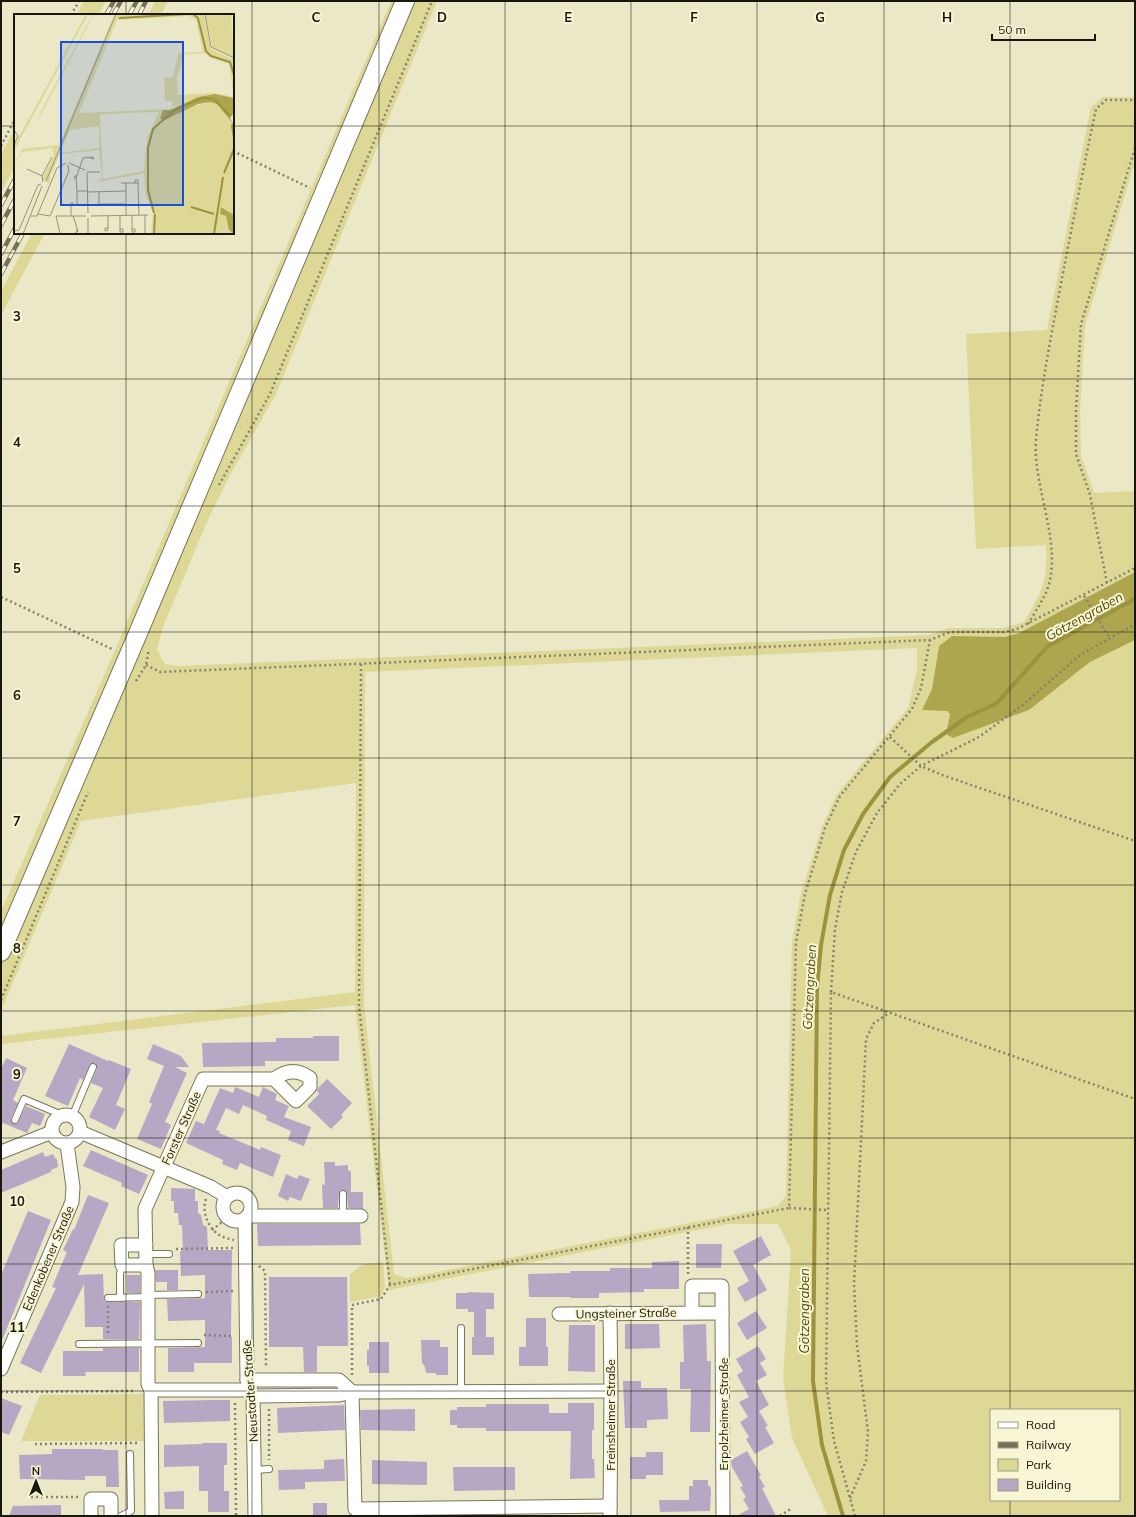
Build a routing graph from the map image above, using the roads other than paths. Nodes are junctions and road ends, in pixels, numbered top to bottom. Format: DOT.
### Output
graph roads {
  1 [pos="405,1"];
  2 [pos="1,952"];
  3 [pos="93,1067"];
  4 [pos="274,1079"];
  5 [pos="59,1117"];
  6 [pos="72,1117"];
  7 [pos="15,1120"];
  8 [pos="52,1132"];
  9 [pos="80,1132"];
  10 [pos="67,1144"];
  11 [pos="1,1152"];
  12 [pos="164,1167"];
  13 [pos="342,1194"];
  14 [pos="228,1197"];
  15 [pos="343,1216"];
  16 [pos="361,1216"];
  17 [pos="247,1217"];
  18 [pos="146,1254"];
  19 [pos="169,1254"];
  20 [pos="122,1265"];
  21 [pos="198,1294"];
  22 [pos="148,1296"];
  23 [pos="108,1298"];
  24 [pos="120,1298"];
  25 [pos="692,1312"];
  26 [pos="722,1313"];
  27 [pos="559,1314"];
  28 [pos="610,1314"];
  29 [pos="461,1328"];
  30 [pos="148,1343"];
  31 [pos="198,1343"];
  32 [pos="79,1344"];
  33 [pos="1,1368"];
  34 [pos="250,1389"];
  35 [pos="151,1390"];
  36 [pos="611,1391"];
  37 [pos="352,1392"];
  38 [pos="461,1392"];
  39 [pos="130,1454"];
  40 [pos="269,1469"];
  41 [pos="255,1470"];
  42 [pos="610,1511"];
  43 [pos="92,1516"];
  44 [pos="110,1516"];
  45 [pos="122,1516"];
  46 [pos="152,1516"];
  47 [pos="255,1516"];
  48 [pos="723,1516"];
  1 -- 2 [label="main road"];
  3 -- 6 [label="lane"];
  4 -- 12 [label="street, Forster Straße"];
  5 -- 6 [label="street"];
  5 -- 7 [label="lane"];
  5 -- 8 [label="street"];
  6 -- 9 [label="street"];
  8 -- 10 [label="street"];
  8 -- 11 [label="street"];
  9 -- 10 [label="street"];
  9 -- 12 [label="street, Neustadter Straße"];
  10 -- 33 [label="street, Edenkobener Straße"];
  12 -- 14 [label="street, Neustadter Straße"];
  12 -- 18 [label="street, Forster Straße"];
  13 -- 15 [label="lane"];
  14 -- 17 [label="street, Neustadter Straße"];
  14 -- 17 [label="street"];
  15 -- 16 [label="street"];
  15 -- 17 [label="street"];
  17 -- 34 [label="street, Neustadter Straße"];
  18 -- 19 [label="lane"];
  18 -- 20 [label="street"];
  18 -- 20 [label="street"];
  18 -- 22 [label="street, Forster Straße"];
  20 -- 24 [label="lane"];
  21 -- 22 [label="lane"];
  22 -- 24 [label="lane"];
  22 -- 30 [label="street, Forster Straße"];
  23 -- 24 [label="lane"];
  25 -- 26 [label="street, Ungsteiner Straße"];
  25 -- 26 [label="street, Ungsteiner Straße"];
  25 -- 28 [label="street, Ungsteiner Straße"];
  26 -- 48 [label="street, Erpolzheimer Straße"];
  27 -- 28 [label="street, Ungsteiner Straße"];
  28 -- 36 [label="street, Freinsheimer Straße"];
  29 -- 38 [label="lane"];
  30 -- 31 [label="lane"];
  30 -- 32 [label="lane"];
  30 -- 35 [label="street, Forster Straße"];
  34 -- 35 [label="street"];
  34 -- 37 [label="street"];
  34 -- 41 [label="street, Neustadter Straße"];
  35 -- 46 [label="street, Forster Straße"];
  36 -- 38 [label="street"];
  36 -- 42 [label="street, Freinsheimer Straße"];
  37 -- 38 [label="street"];
  37 -- 42 [label="street"];
  39 -- 45 [label="lane"];
  40 -- 41 [label="lane"];
  41 -- 47 [label="street, Neustadter Straße"];
  43 -- 44 [label="street"];
}
